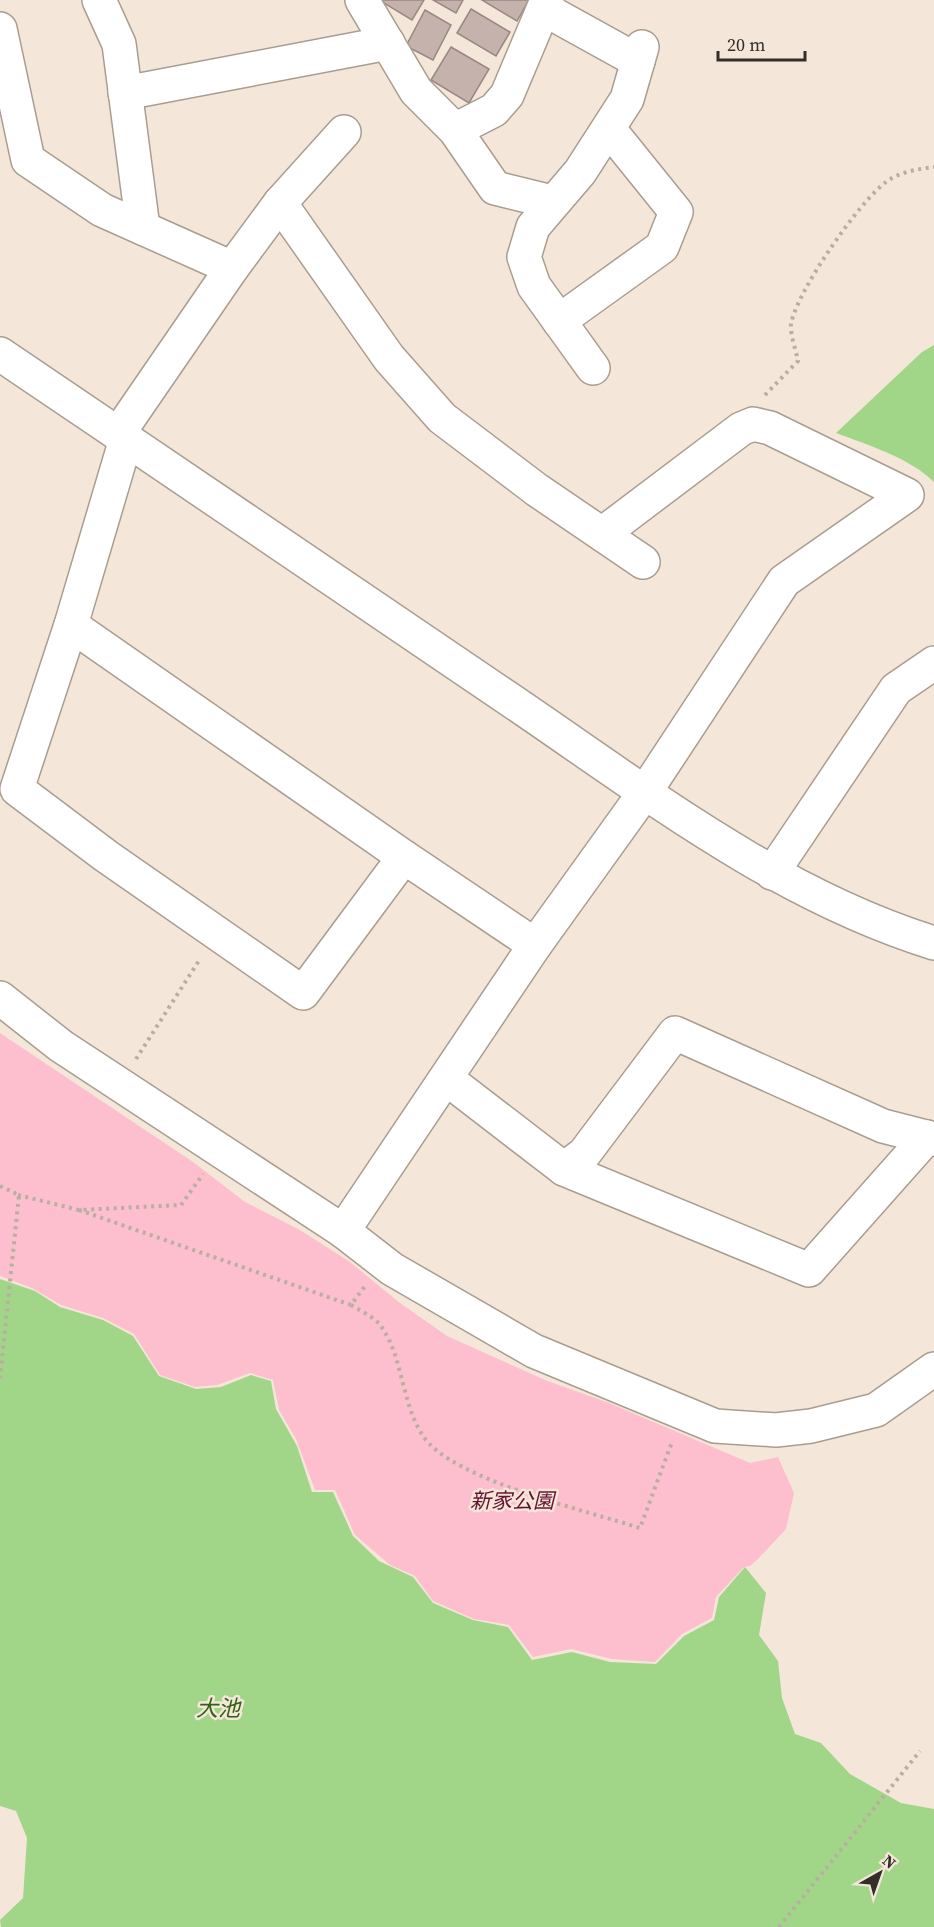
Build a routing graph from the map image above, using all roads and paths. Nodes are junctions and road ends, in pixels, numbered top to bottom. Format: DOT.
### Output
graph roads {
  1 [pos="99,0"];
  2 [pos="362,0"];
  3 [pos="546,4"];
  4 [pos="0,29"];
  5 [pos="387,43"];
  6 [pos="125,93"];
  7 [pos="609,129"];
  8 [pos="455,130"];
  9 [pos="344,132"];
  10 [pos="934,167"];
  11 [pos="552,202"];
  12 [pos="280,203"];
  13 [pos="143,228"];
  14 [pos="232,268"];
  15 [pos="559,321"];
  16 [pos="0,354"];
  17 [pos="593,368"];
  18 [pos="753,424"];
  19 [pos="122,436"];
  20 [pos="602,534"];
  21 [pos="644,562"];
  22 [pos="71,626"];
  23 [pos="934,663"];
  24 [pos="645,792"];
  25 [pos="404,857"];
  26 [pos="772,873"];
  27 [pos="217,933"];
  28 [pos="934,943"];
  29 [pos="535,945"];
  30 [pos="0,998"];
  31 [pos="447,1079"];
  32 [pos="120,1083"];
  33 [pos="931,1138"];
  34 [pos="221,1148"];
  35 [pos="564,1169"];
  36 [pos="0,1186"];
  37 [pos="18,1195"];
  38 [pos="79,1210"];
  39 [pos="343,1231"];
  40 [pos="383,1262"];
  41 [pos="351,1305"];
  42 [pos="934,1369"];
  43 [pos="0,1378"];
  44 [pos="683,1412"];
  45 [pos="920,1751"];
  46 [pos="779,1927"];
  1 -- 6 [label="street"];
  2 -- 5 [label="street"];
  3 -- 7 [label="street"];
  3 -- 8 [label="street"];
  4 -- 13 [label="street"];
  5 -- 6 [label="street"];
  5 -- 8 [label="street"];
  6 -- 13 [label="street"];
  7 -- 11 [label="street"];
  7 -- 15 [label="street"];
  8 -- 11 [label="street"];
  9 -- 12 [label="street"];
  10 -- 18 [label="path"];
  11 -- 15 [label="street"];
  12 -- 14 [label="street"];
  12 -- 20 [label="street"];
  13 -- 14 [label="street"];
  14 -- 19 [label="street"];
  15 -- 17 [label="street"];
  16 -- 19 [label="street"];
  18 -- 20 [label="street"];
  18 -- 24 [label="street"];
  19 -- 22 [label="street"];
  19 -- 24 [label="street"];
  20 -- 21 [label="street"];
  22 -- 25 [label="street"];
  22 -- 27 [label="street"];
  23 -- 26 [label="street"];
  24 -- 26 [label="street"];
  24 -- 29 [label="street"];
  25 -- 27 [label="street"];
  25 -- 29 [label="street"];
  26 -- 28 [label="street"];
  27 -- 32 [label="path"];
  29 -- 31 [label="street"];
  30 -- 32 [label="street"];
  31 -- 35 [label="street"];
  31 -- 39 [label="street"];
  32 -- 34 [label="street"];
  33 -- 35 [label="street"];
  33 -- 35 [label="street"];
  34 -- 38 [label="path"];
  34 -- 39 [label="street"];
  36 -- 37 [label="path"];
  37 -- 38 [label="path"];
  37 -- 43 [label="path"];
  38 -- 41 [label="path"];
  39 -- 40 [label="street"];
  40 -- 41 [label="path"];
  40 -- 44 [label="street"];
  41 -- 44 [label="path"];
  42 -- 44 [label="street"];
  45 -- 46 [label="path"];
}
